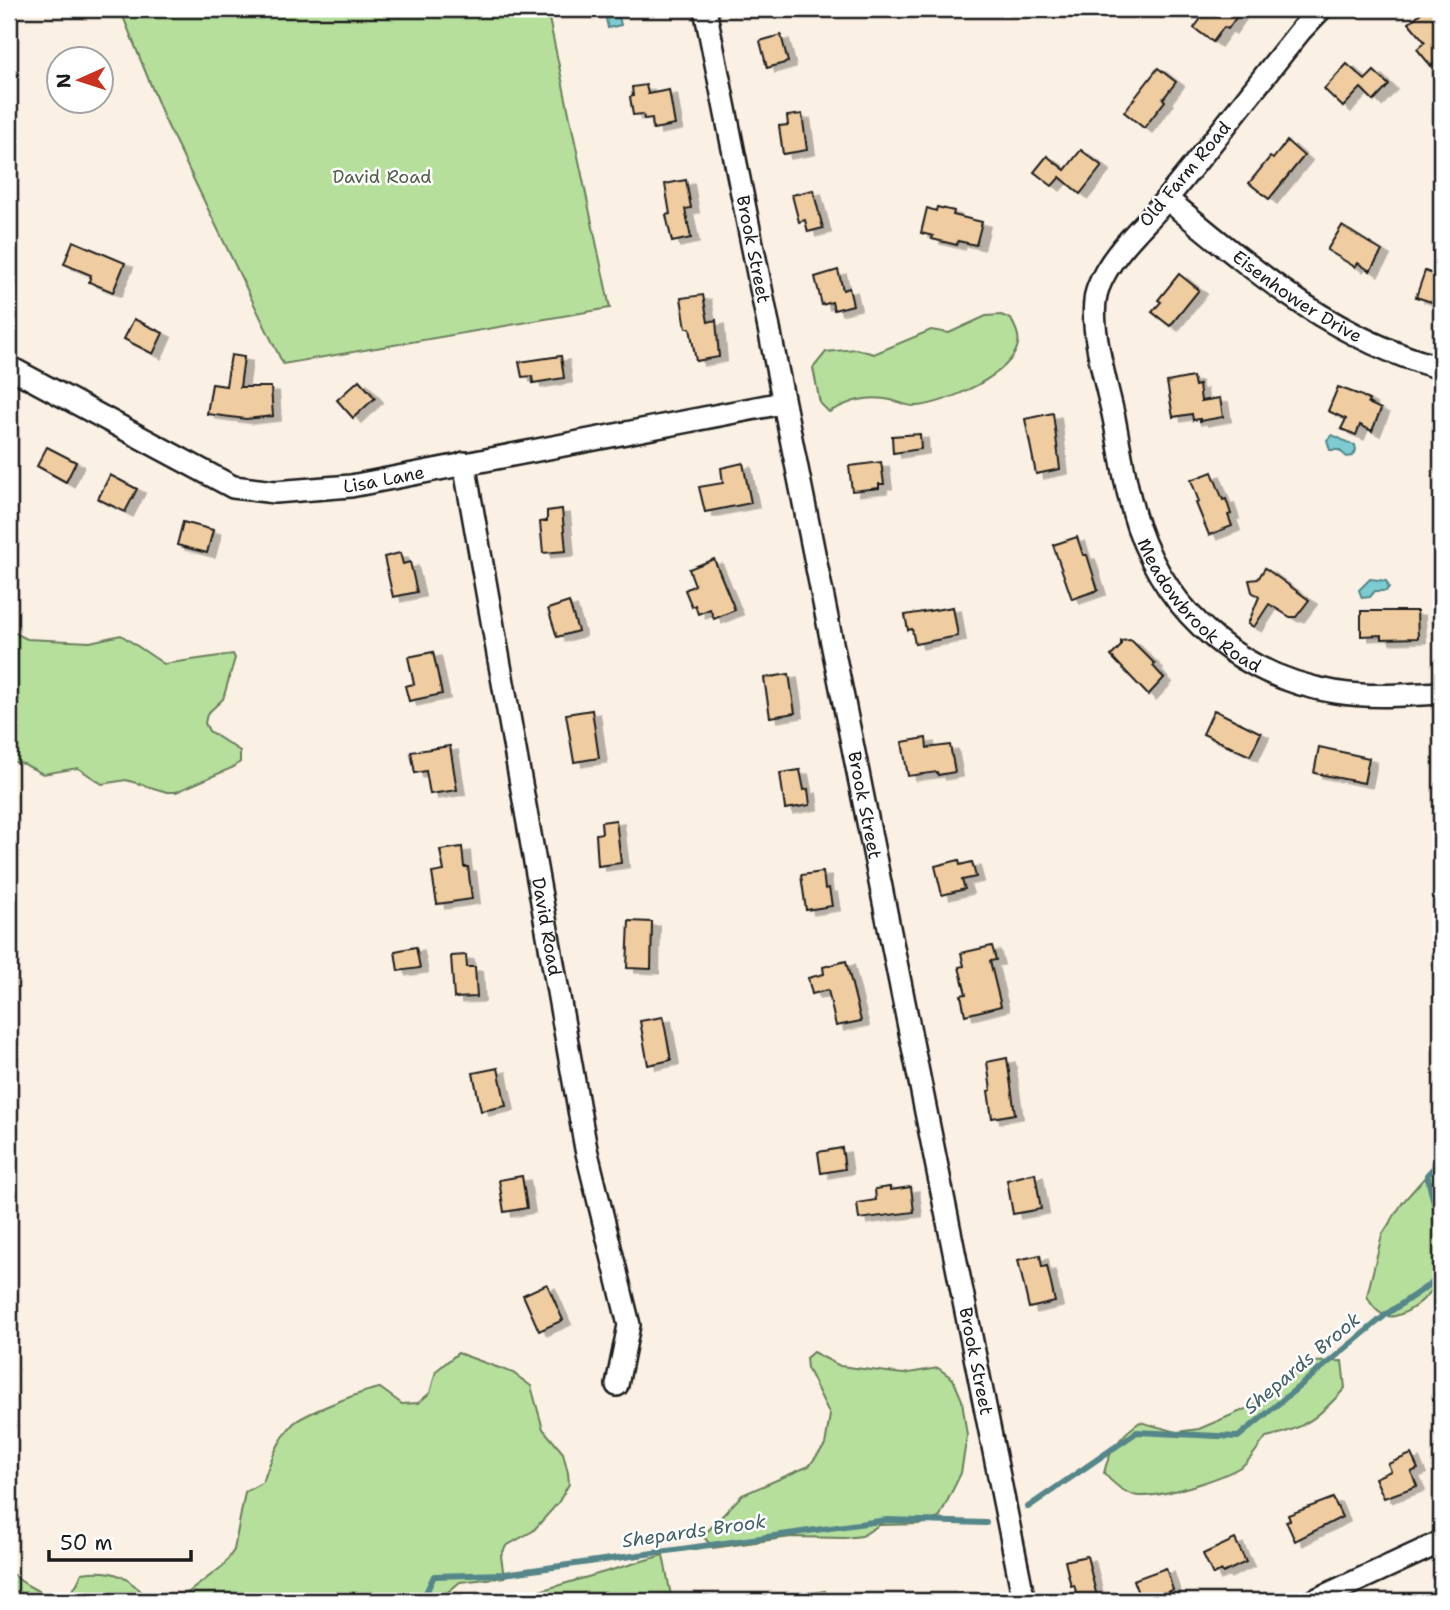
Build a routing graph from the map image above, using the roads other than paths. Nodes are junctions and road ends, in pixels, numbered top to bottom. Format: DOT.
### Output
graph roads {
  1 [pos="705,9"];
  2 [pos="1321,9"];
  3 [pos="1167,199"];
  4 [pos="1102,358"];
  5 [pos="9,367"];
  6 [pos="1441,368"];
  7 [pos="782,403"];
  8 [pos="464,463"];
  9 [pos="1441,693"];
  10 [pos="617,1385"];
  11 [pos="1441,1542"];
  12 [pos="1024,1601"];
  13 [pos="1313,1601"];
  1 -- 7 [label="street, Brook Street"];
  2 -- 3 [label="street, Old Farm Road"];
  3 -- 4 [label="street, Old Farm Road"];
  3 -- 6 [label="street, Eisenhower Drive"];
  4 -- 9 [label="street, Meadowbrook Road"];
  5 -- 8 [label="street, Lisa Lane"];
  7 -- 8 [label="street, Lisa Lane"];
  7 -- 12 [label="street, Brook Street"];
  8 -- 10 [label="street, David Road"];
  11 -- 13 [label="street"];
}
